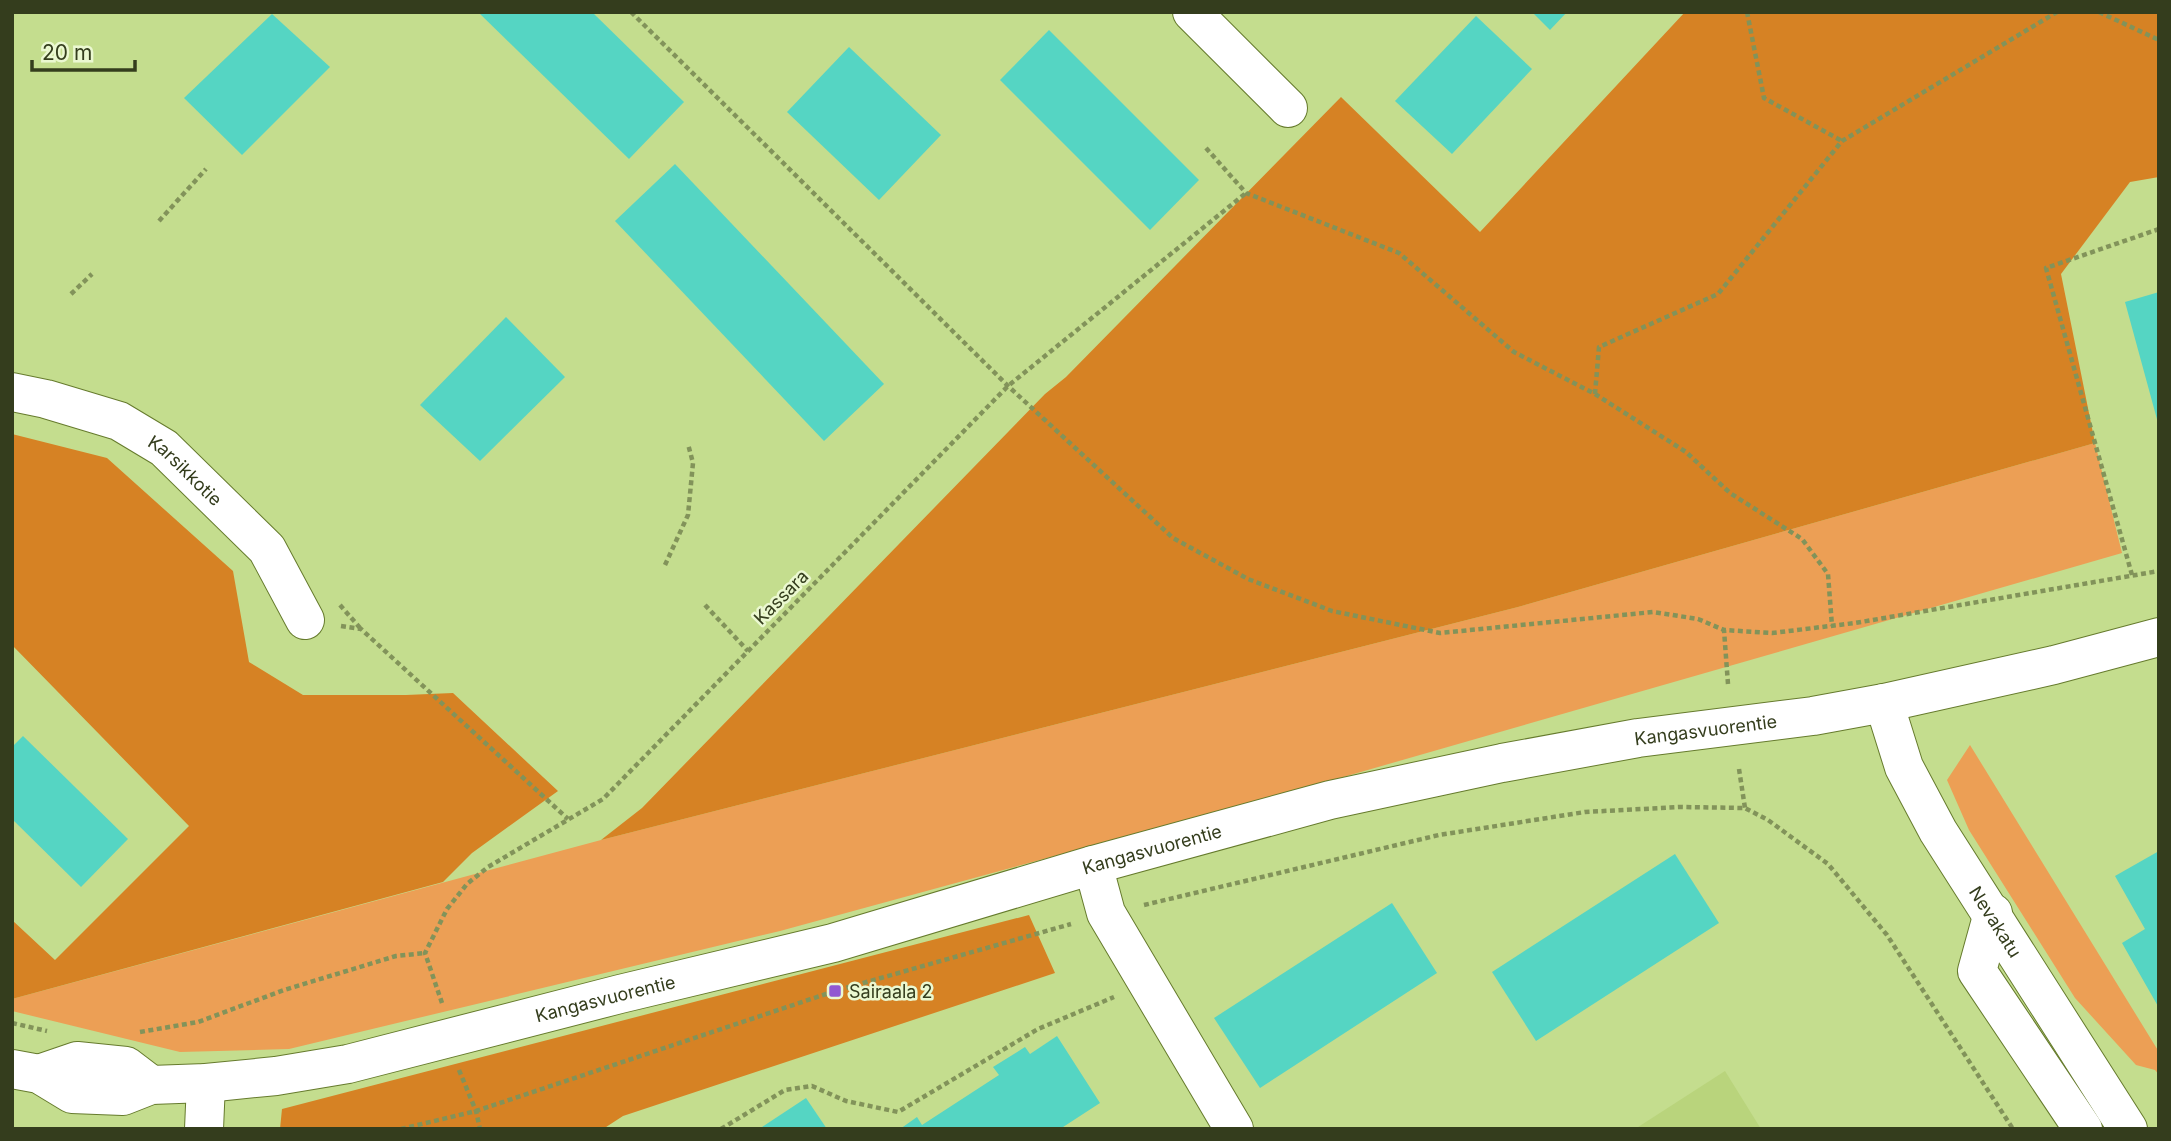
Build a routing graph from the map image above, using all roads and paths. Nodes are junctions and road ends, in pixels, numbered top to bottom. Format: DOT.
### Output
graph roads {
  1 [pos="631,12"];
  2 [pos="1192,12"];
  3 [pos="1747,12"];
  4 [pos="2057,12"];
  5 [pos="2099,12"];
  6 [pos="2159,40"];
  7 [pos="1288,108"];
  8 [pos="1842,141"];
  9 [pos="1206,148"];
  10 [pos="206,169"];
  11 [pos="1246,193"];
  12 [pos="159,222"];
  13 [pos="2159,229"];
  14 [pos="92,274"];
  15 [pos="71,293"];
  16 [pos="1008,386"];
  17 [pos="12,392"];
  18 [pos="1595,394"];
  19 [pos="688,444"];
  20 [pos="665,565"];
  21 [pos="2159,571"];
  22 [pos="2132,575"];
  23 [pos="705,605"];
  24 [pos="306,620"];
  25 [pos="1832,626"];
  26 [pos="1724,630"];
  27 [pos="2159,637"];
  28 [pos="748,651"];
  29 [pos="1728,684"];
  30 [pos="1884,703"];
  31 [pos="1739,769"];
  32 [pos="1745,808"];
  33 [pos="568,819"];
  34 [pos="1093,865"];
  35 [pos="1106,913"];
  36 [pos="1993,913"];
  37 [pos="425,953"];
  38 [pos="1147,983"];
  39 [pos="444,1011"];
  40 [pos="456,1063"];
  41 [pos="101,1064"];
  42 [pos="25,1072"];
  43 [pos="206,1083"];
  44 [pos="152,1086"];
  45 [pos="475,1111"];
  46 [pos="204,1129"];
  47 [pos="401,1129"];
  48 [pos="480,1129"];
  49 [pos="721,1129"];
  50 [pos="1234,1129"];
  51 [pos="2012,1129"];
  52 [pos="2083,1129"];
  53 [pos="2128,1129"];
  1 -- 16 [label="path"];
  2 -- 7 [label="main road"];
  3 -- 8 [label="path"];
  4 -- 8 [label="path"];
  5 -- 6 [label="path"];
  8 -- 18 [label="path"];
  9 -- 11 [label="path"];
  10 -- 12 [label="path"];
  11 -- 16 [label="path, Kassara"];
  11 -- 18 [label="path"];
  13 -- 22 [label="path"];
  14 -- 15 [label="path"];
  16 -- 26 [label="path"];
  16 -- 28 [label="path, Kassara"];
  17 -- 24 [label="main road, Karsikkotie"];
  18 -- 25 [label="path"];
  19 -- 20 [label="path"];
  21 -- 22 [label="path"];
  22 -- 25 [label="path"];
  23 -- 28 [label="path"];
  24 -- 33 [label="path"];
  25 -- 26 [label="path"];
  26 -- 29 [label="path"];
  27 -- 30 [label="main road, Kangasvuorentie"];
  28 -- 33 [label="path, Kassara"];
  30 -- 34 [label="main road, Kangasvuorentie"];
  30 -- 36 [label="main road, Nevakatu"];
  31 -- 32 [label="path"];
  32 -- 35 [label="path"];
  32 -- 51 [label="path"];
  33 -- 37 [label="path, Kassara"];
  34 -- 35 [label="main road"];
  34 -- 43 [label="main road, Kangasvuorentie"];
  35 -- 38 [label="main road"];
  35 -- 45 [label="path"];
  36 -- 52 [label="main road"];
  36 -- 53 [label="main road, Nevakatu"];
  37 -- 39 [label="path"];
  37 -- 41 [label="path"];
  38 -- 49 [label="path"];
  38 -- 50 [label="main road"];
  40 -- 45 [label="path"];
  41 -- 42 [label="main road, Kangasvuorentie"];
  41 -- 44 [label="main road, Kangasvuorentie"];
  42 -- 44 [label="main road, Kangasvuorentie"];
  43 -- 44 [label="main road, Kangasvuorentie"];
  43 -- 46 [label="main road"];
  45 -- 47 [label="path"];
  45 -- 48 [label="path"];
}
